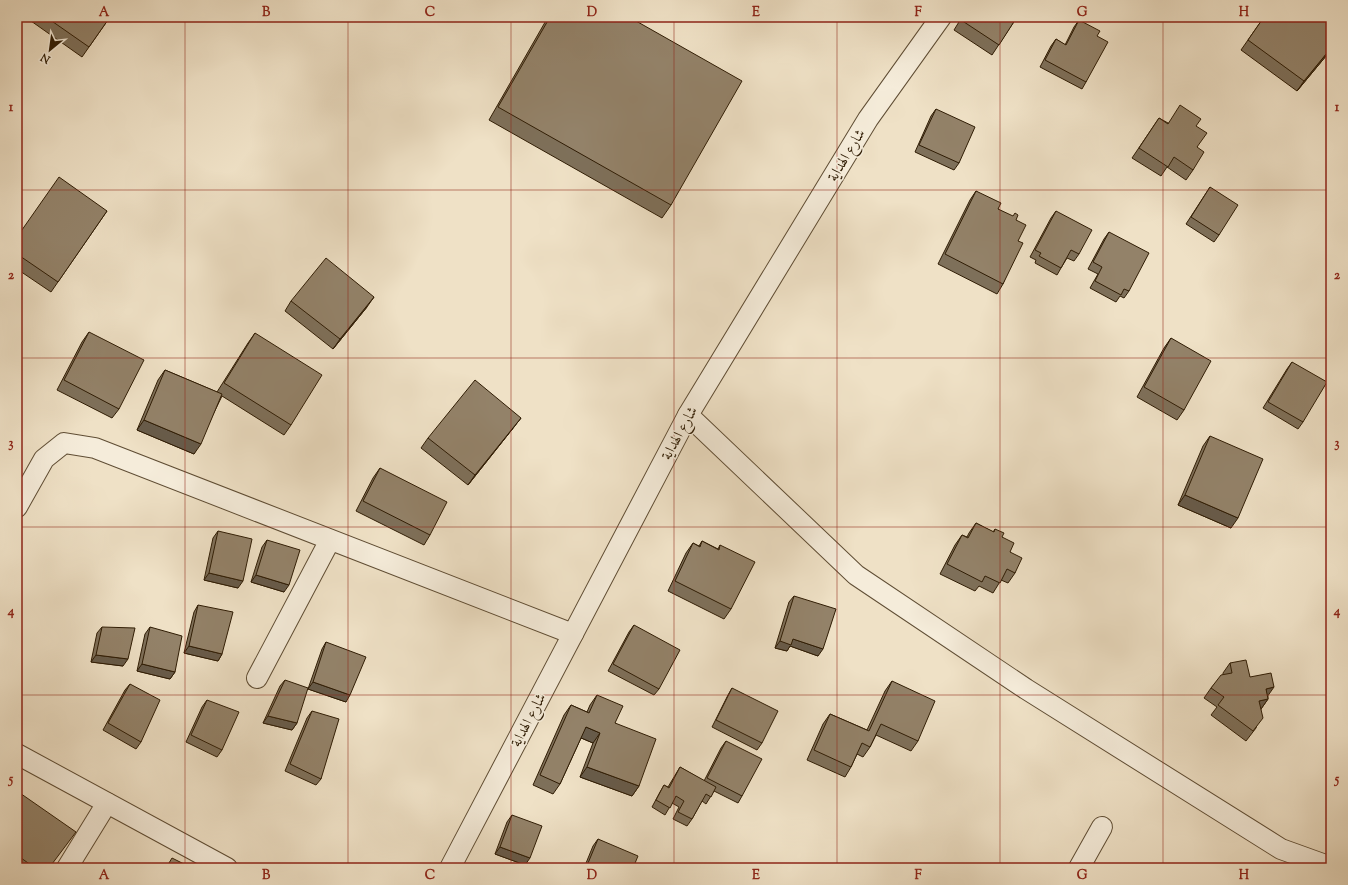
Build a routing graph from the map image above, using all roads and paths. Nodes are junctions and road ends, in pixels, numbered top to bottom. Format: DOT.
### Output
graph roads {
  1 [pos="941,17"];
  2 [pos="688,415"];
  3 [pos="17,506"];
  4 [pos="330,540"];
  5 [pos="573,634"];
  6 [pos="257,678"];
  7 [pos="17,754"];
  8 [pos="107,803"];
  9 [pos="1102,827"];
  10 [pos="1331,867"];
  11 [pos="67,868"];
  12 [pos="227,868"];
  13 [pos="450,868"];
  14 [pos="1079,868"];
  1 -- 2 [label="street, شارع الهداية"];
  2 -- 5 [label="street, شارع الهداية"];
  2 -- 10 [label="street"];
  3 -- 4 [label="street"];
  4 -- 5 [label="street"];
  4 -- 6 [label="street"];
  5 -- 13 [label="street, شارع الهداية"];
  7 -- 8 [label="street"];
  8 -- 11 [label="street"];
  8 -- 12 [label="street"];
  9 -- 14 [label="street"];
}
